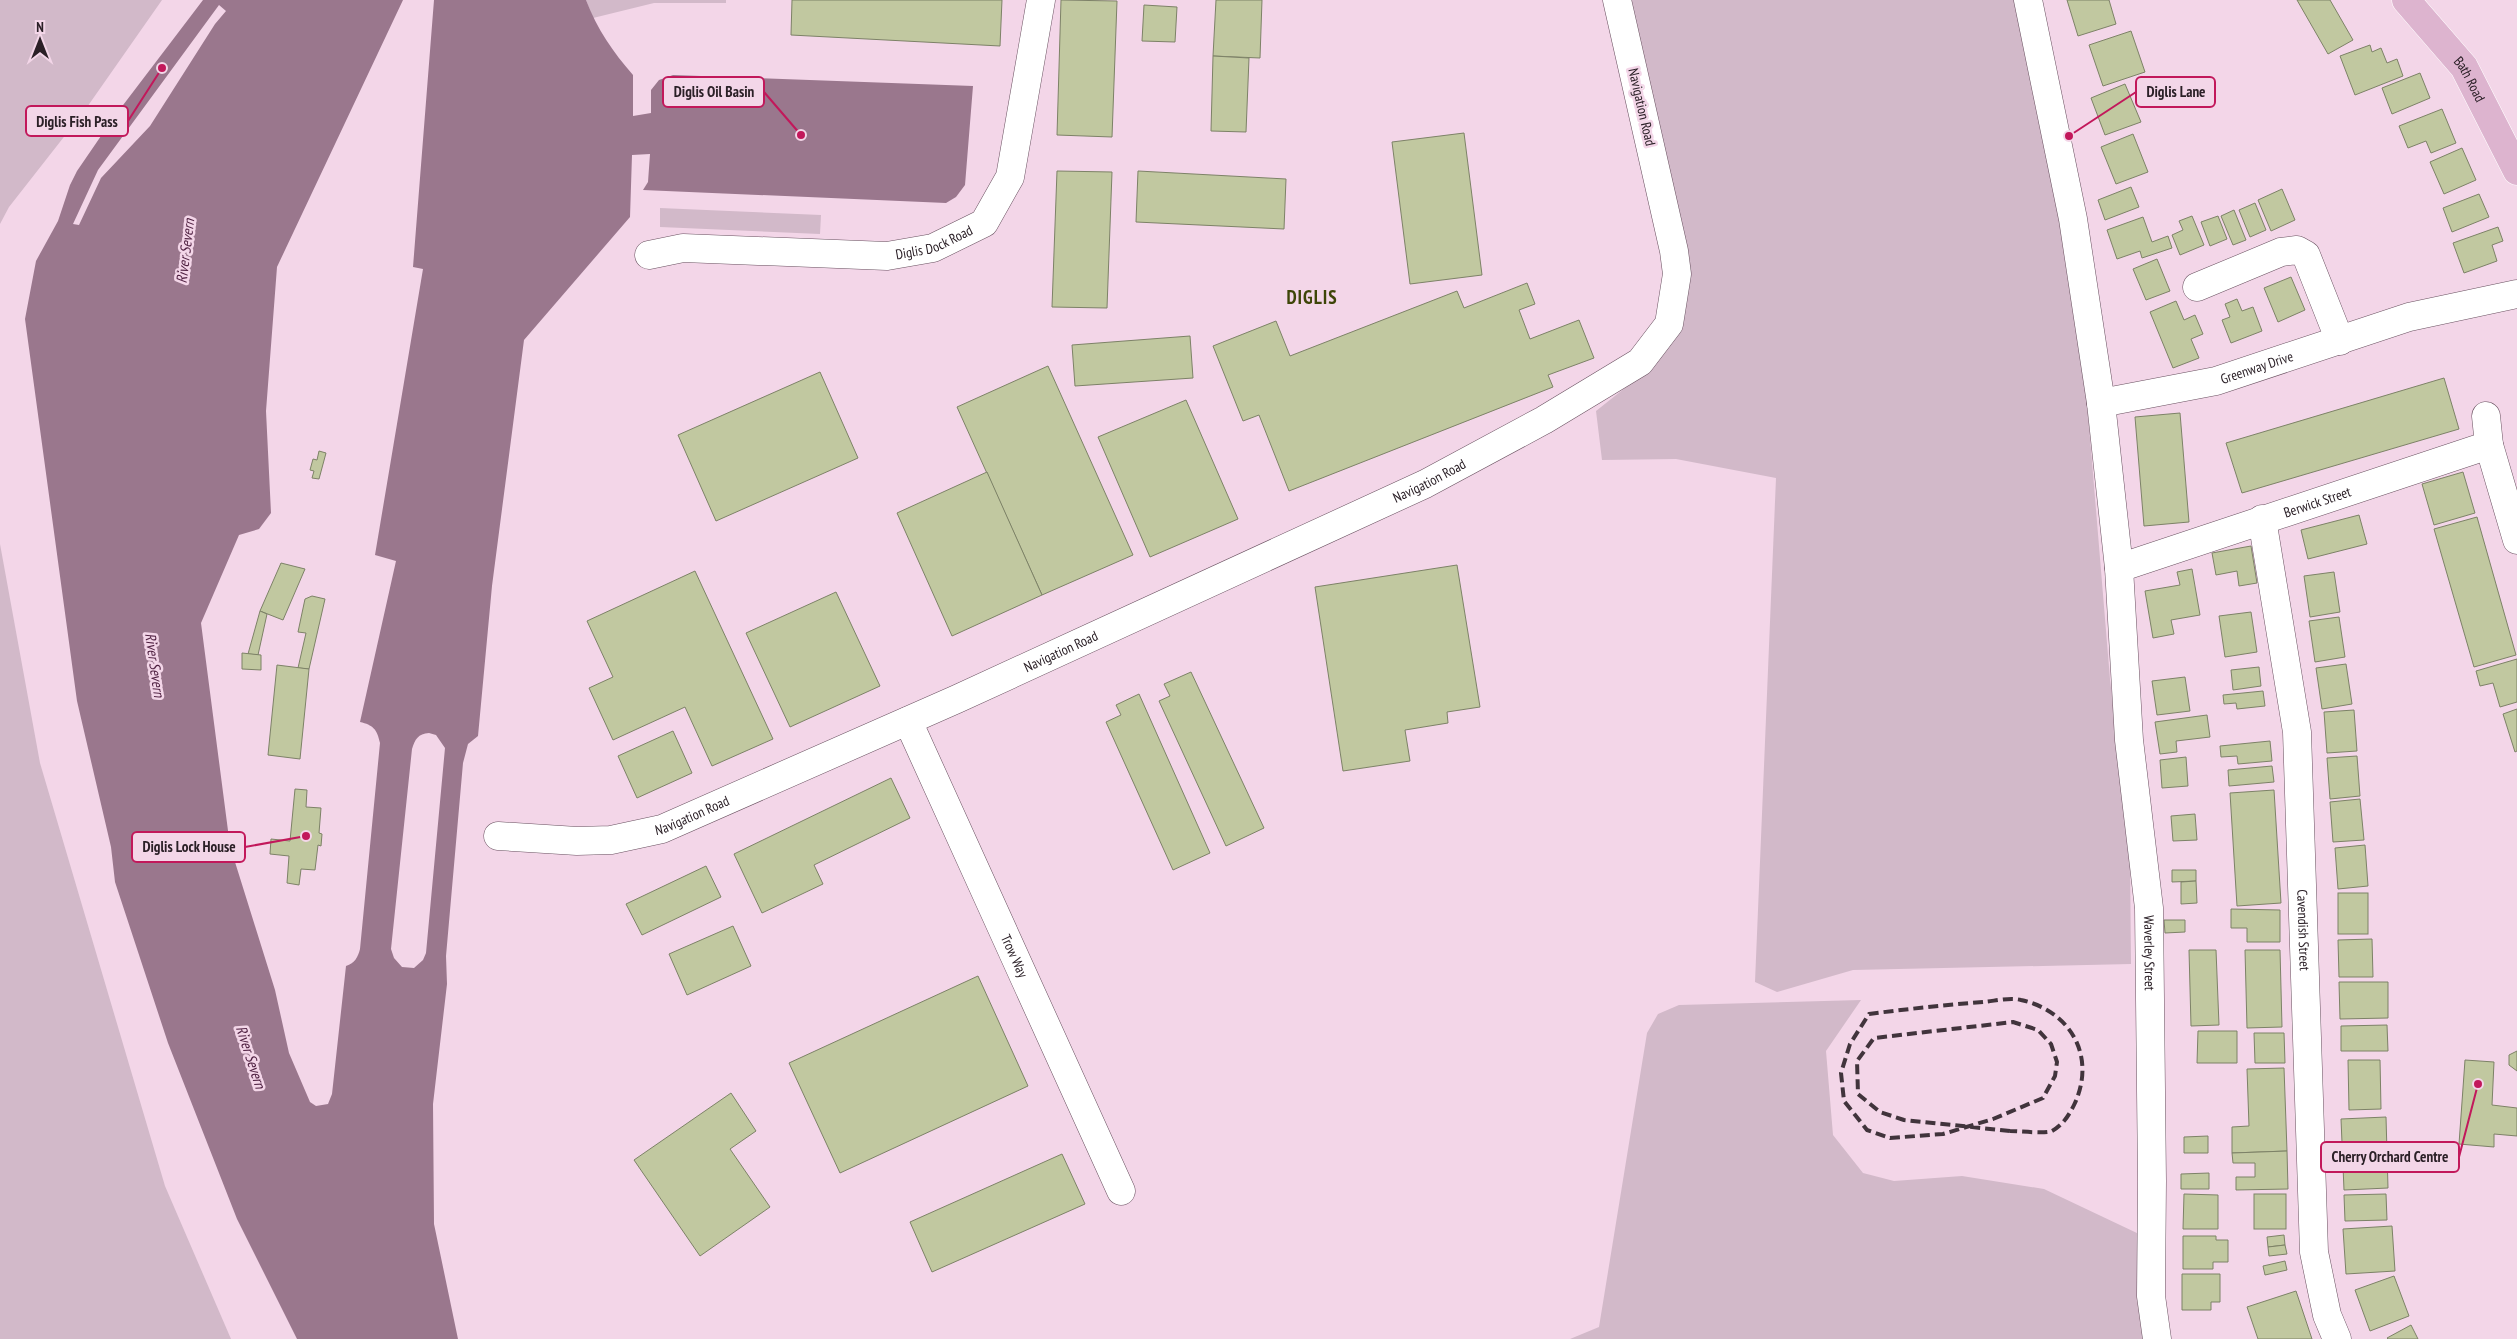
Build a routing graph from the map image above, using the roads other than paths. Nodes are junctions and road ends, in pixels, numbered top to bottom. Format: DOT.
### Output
graph roads {
  1 [pos="1041,0"];
  2 [pos="1617,0"];
  3 [pos="2028,0"];
  4 [pos="2406,0"];
  5 [pos="2517,171"];
  6 [pos="649,255"];
  7 [pos="2197,286"];
  8 [pos="2517,294"];
  9 [pos="2517,313"];
  10 [pos="2409,317"];
  11 [pos="2340,341"];
  12 [pos="2101,403"];
  13 [pos="2486,416"];
  14 [pos="2489,445"];
  15 [pos="2262,519"];
  16 [pos="2517,540"];
  17 [pos="2119,568"];
  18 [pos="908,721"];
  19 [pos="498,836"];
  20 [pos="1122,1191"];
  21 [pos="2157,1339"];
  22 [pos="2337,1339"];
  1 -- 6 [label="street, Diglis Dock Road"];
  2 -- 18 [label="street, Navigation Road"];
  3 -- 12 [label="street, Waverley Street"];
  4 -- 5 [label="main road, Bath Road"];
  7 -- 11 [label="street"];
  8 -- 10 [label="street, Greenway Drive"];
  9 -- 10 [label="street, Greenway Drive"];
  10 -- 11 [label="street, Greenway Drive"];
  11 -- 12 [label="street, Greenway Drive"];
  12 -- 17 [label="street, Waverley Street"];
  13 -- 14 [label="street"];
  14 -- 15 [label="street, Berwick Street"];
  14 -- 16 [label="street"];
  15 -- 17 [label="street, Berwick Street"];
  15 -- 22 [label="street, Cavendish Street"];
  17 -- 21 [label="street, Waverley Street"];
  18 -- 19 [label="street, Navigation Road"];
  18 -- 20 [label="street, Trow Way"];
}
